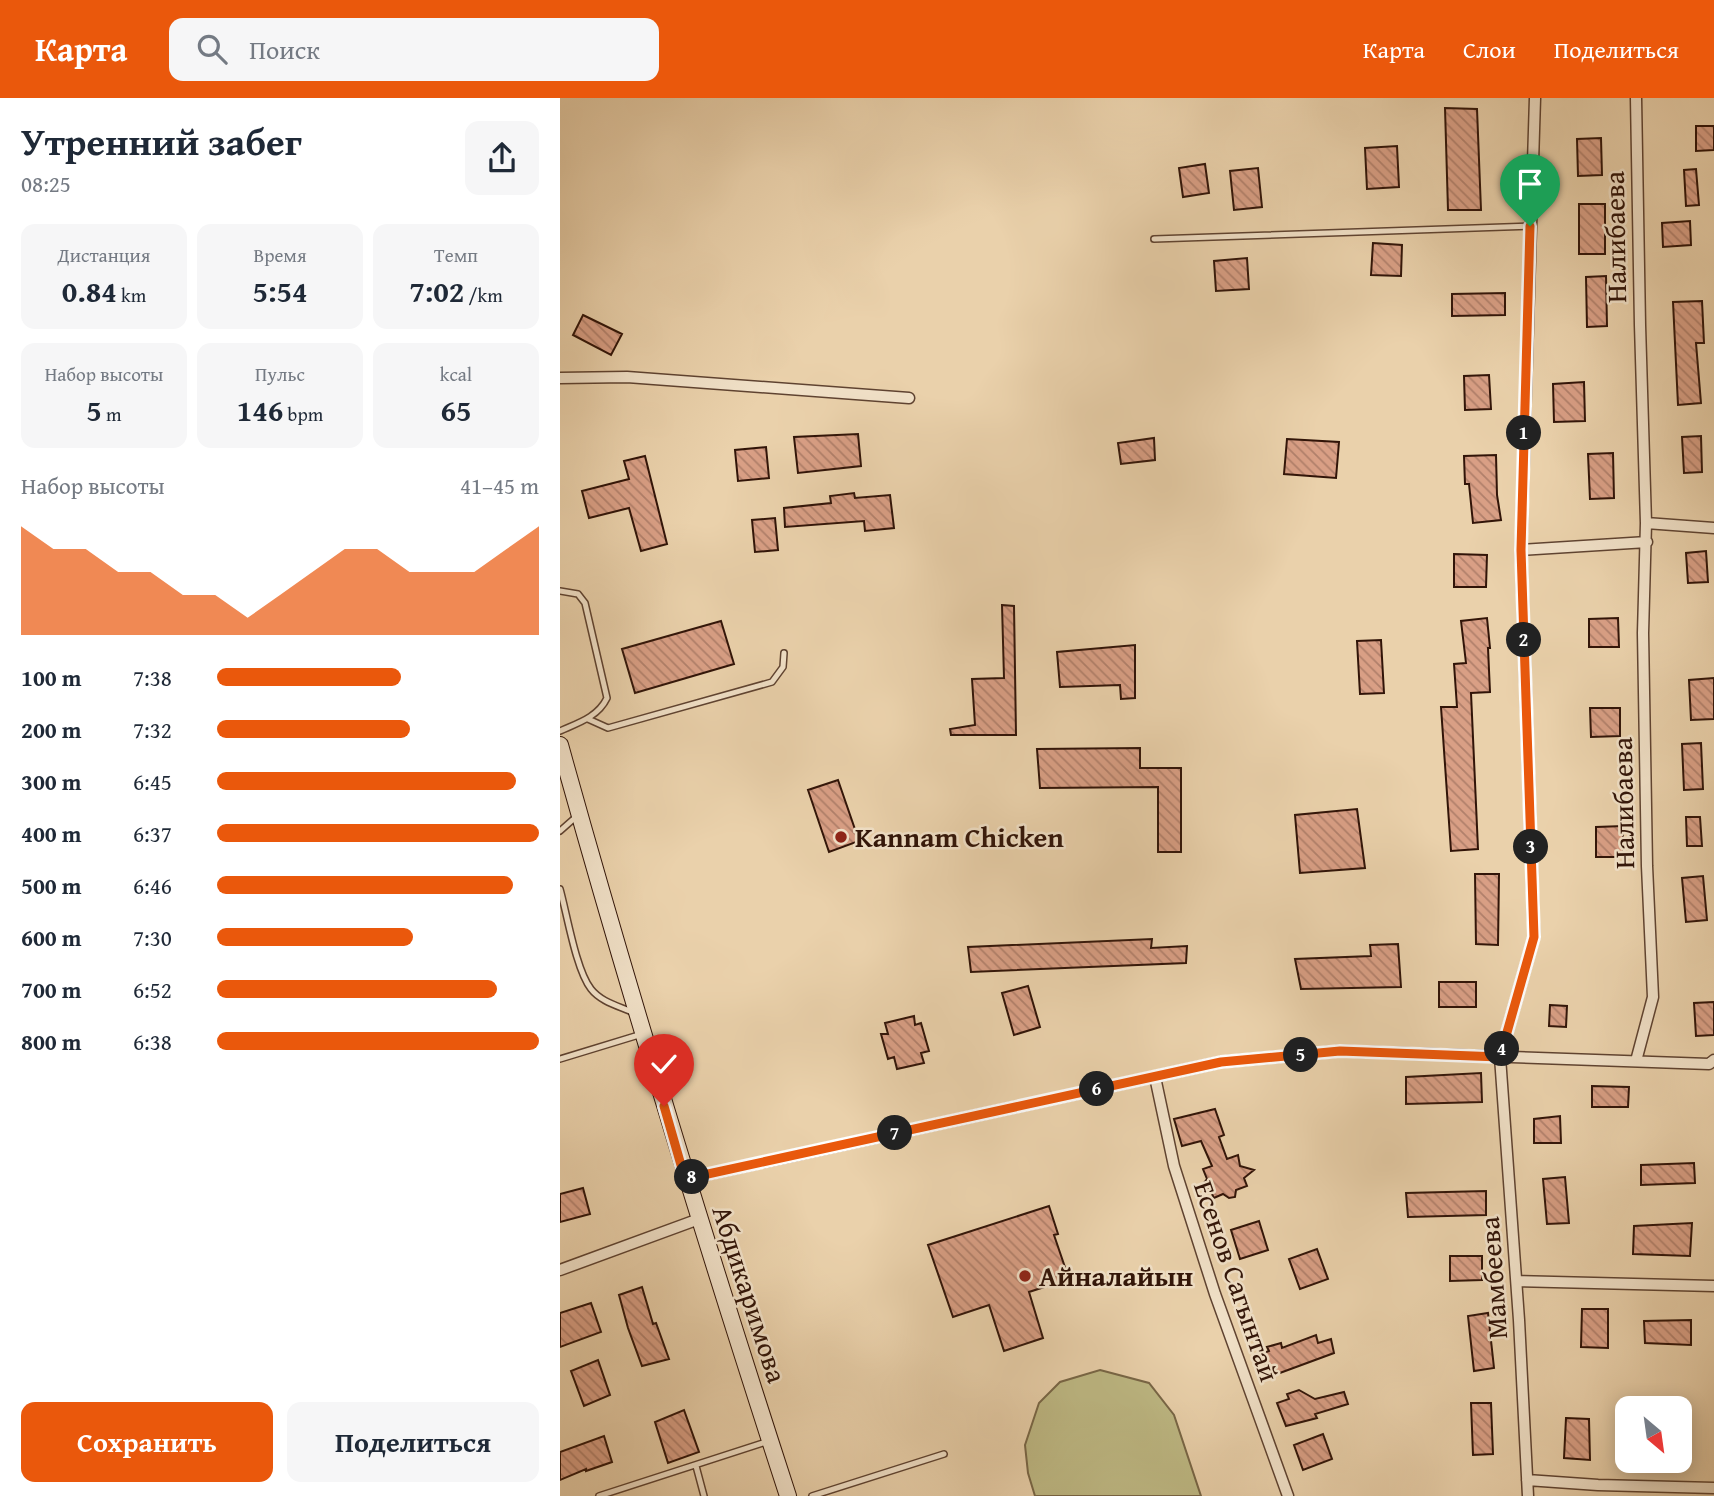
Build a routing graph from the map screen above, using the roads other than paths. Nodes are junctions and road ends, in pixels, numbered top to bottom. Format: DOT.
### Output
graph roads {
  1 [pos="1535,98"];
  2 [pos="1636,98"];
  3 [pos="1530,226"];
  4 [pos="1154,239"];
  5 [pos="560,378"];
  6 [pos="909,398"];
  7 [pos="1646,523"];
  8 [pos="1714,528"];
  9 [pos="1647,542"];
  10 [pos="1521,550"];
  11 [pos="560,591"];
  12 [pos="784,653"];
  13 [pos="588,719"];
  14 [pos="560,732"];
  15 [pos="560,745"];
  16 [pos="579,814"];
  17 [pos="560,831"];
  18 [pos="560,889"];
  19 [pos="636,1014"];
  20 [pos="642,1034"];
  21 [pos="1500,1057"];
  22 [pos="560,1059"];
  23 [pos="1636,1061"];
  24 [pos="1712,1064"];
  25 [pos="1155,1077"];
  26 [pos="685,1179"];
  27 [pos="699,1219"];
  28 [pos="560,1270"];
  29 [pos="1517,1281"];
  30 [pos="1714,1286"];
  31 [pos="770,1441"];
  32 [pos="944,1454"];
  33 [pos="696,1466"];
  34 [pos="1527,1480"];
  35 [pos="1714,1488"];
  36 [pos="599,1496"];
  37 [pos="704,1496"];
  38 [pos="788,1496"];
  39 [pos="812,1496"];
  40 [pos="1288,1496"];
  41 [pos="1528,1496"];
  1 -- 3 [label="street"];
  2 -- 7 [label="street, Налибаева"];
  3 -- 4 [label="lane"];
  3 -- 10 [label="street"];
  5 -- 6 [label="street"];
  7 -- 8 [label="street"];
  7 -- 9 [label="street, Налибаева"];
  9 -- 10 [label="street"];
  9 -- 23 [label="street, Налибаева"];
  10 -- 21 [label="street"];
  11 -- 13 [label="lane"];
  12 -- 13 [label="lane"];
  13 -- 14 [label="lane"];
  15 -- 16 [label="main road, Абдикаримова"];
  16 -- 17 [label="lane"];
  16 -- 19 [label="main road, Абдикаримова"];
  18 -- 19 [label="lane"];
  19 -- 20 [label="main road, Абдикаримова"];
  20 -- 22 [label="lane"];
  20 -- 26 [label="main road, Абдикаримова"];
  21 -- 23 [label="street"];
  21 -- 25 [label="street"];
  21 -- 29 [label="street, Мамбеева"];
  23 -- 24 [label="street"];
  25 -- 26 [label="street"];
  25 -- 40 [label="street, Есенов Сагынтай"];
  26 -- 27 [label="main road, Абдикаримова"];
  27 -- 28 [label="street"];
  27 -- 31 [label="main road, Абдикаримова"];
  29 -- 30 [label="street"];
  29 -- 34 [label="street, Мамбеева"];
  31 -- 33 [label="lane"];
  31 -- 38 [label="main road, Абдикаримова"];
  32 -- 39 [label="lane"];
  33 -- 36 [label="lane"];
  33 -- 37 [label="lane"];
  34 -- 35 [label="street"];
  34 -- 41 [label="street, Мамбеева"];
}
